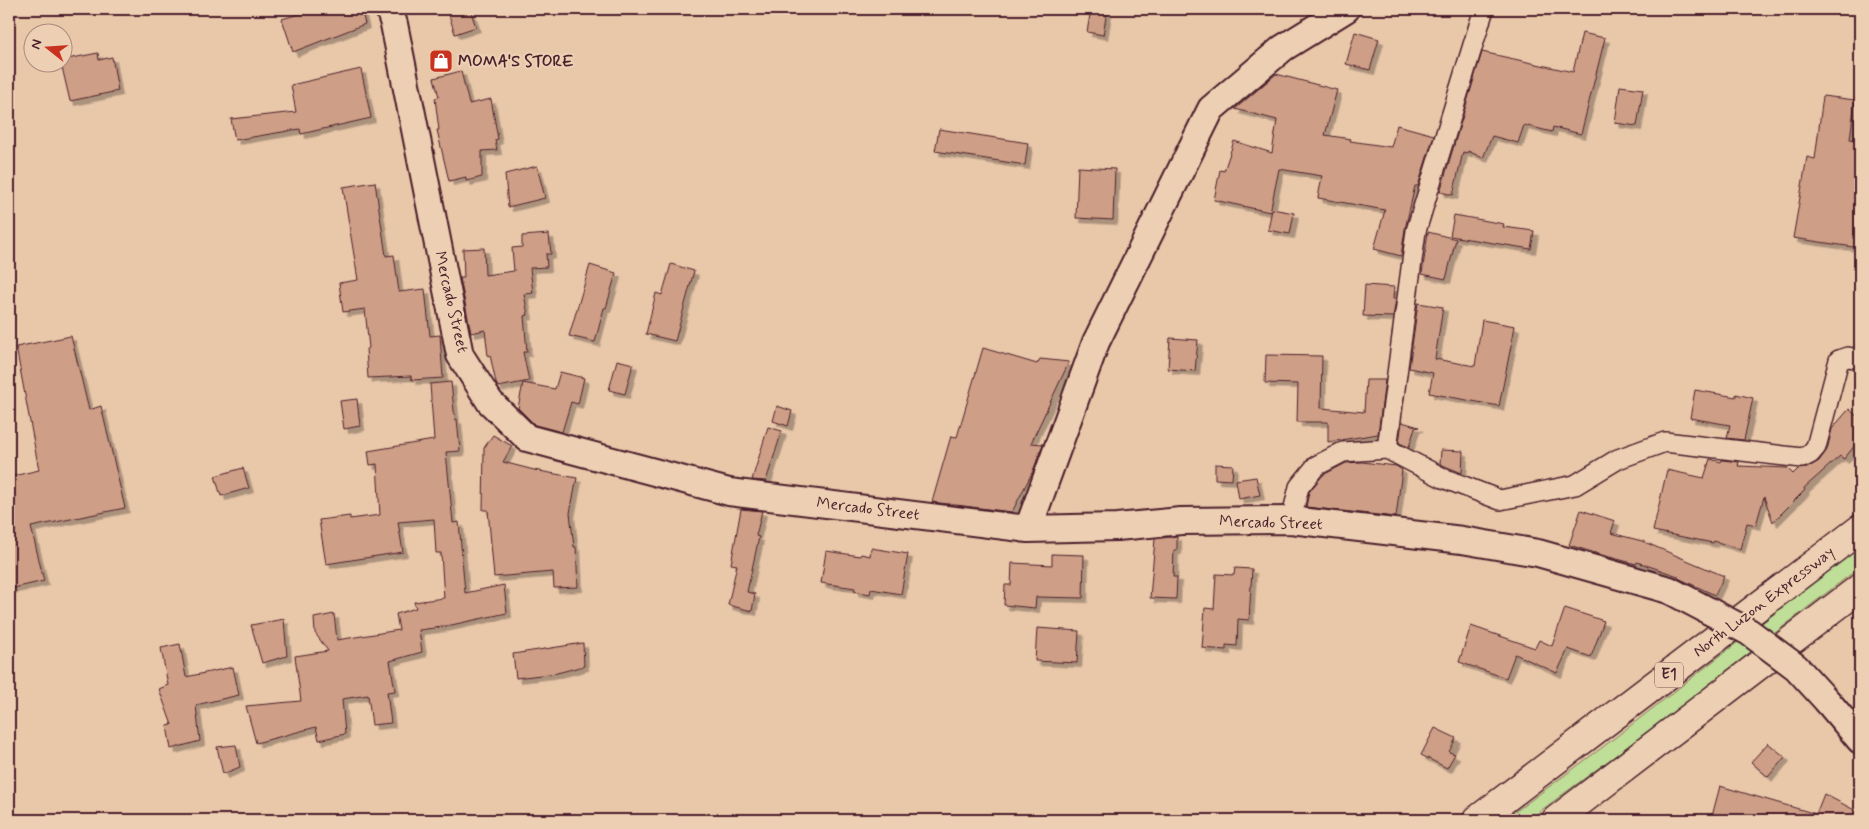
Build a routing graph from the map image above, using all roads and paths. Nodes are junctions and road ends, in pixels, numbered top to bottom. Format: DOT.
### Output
graph roads {
  1 [pos="389,9"];
  2 [pos="1346,9"];
  3 [pos="1484,9"];
  4 [pos="1860,359"];
  5 [pos="1387,449"];
  6 [pos="1291,520"];
  7 [pos="1028,529"];
  8 [pos="1860,529"];
  9 [pos="1860,588"];
  10 [pos="1860,740"];
  11 [pos="1477,820"];
  12 [pos="1556,820"];
  1 -- 7 [label="main road, Mercado Street"];
  2 -- 7 [label="main road"];
  3 -- 5 [label="street"];
  4 -- 5 [label="street"];
  5 -- 6 [label="street"];
  6 -- 7 [label="main road, Mercado Street"];
  6 -- 10 [label="main road, Mercado Street, bridge"];
  8 -- 11 [label="highway, North Luzon Expressway / E1"];
  9 -- 12 [label="highway"];
}
